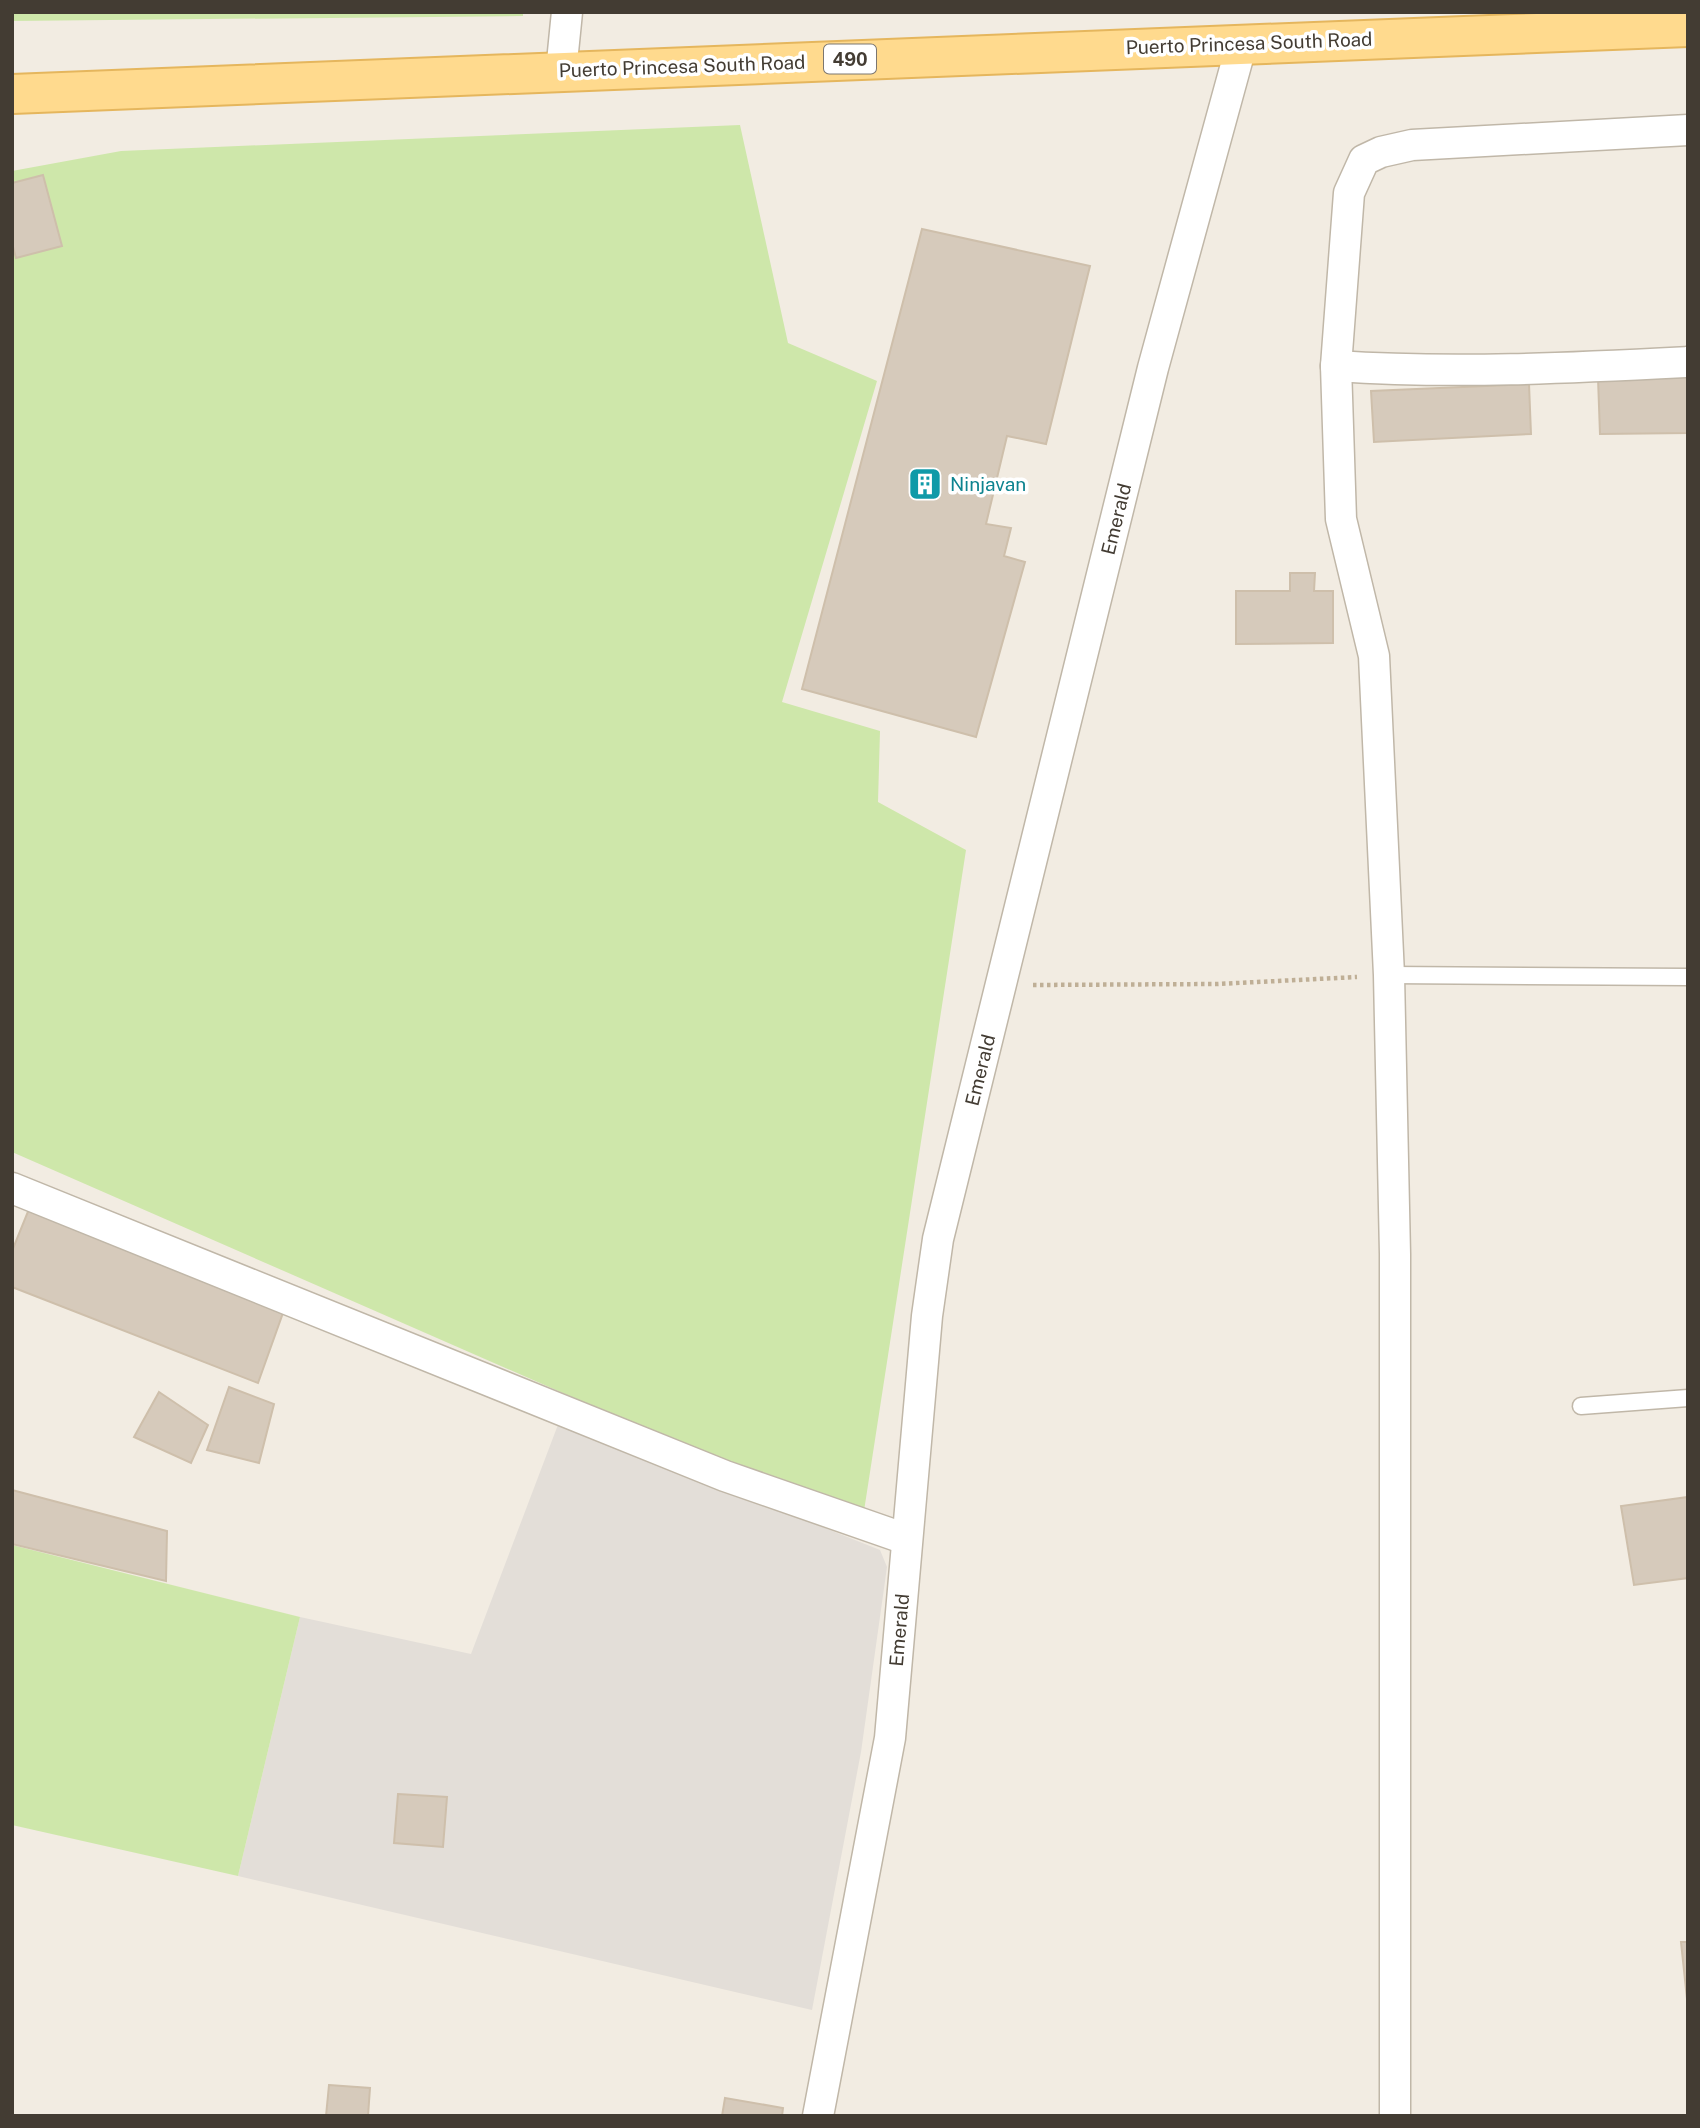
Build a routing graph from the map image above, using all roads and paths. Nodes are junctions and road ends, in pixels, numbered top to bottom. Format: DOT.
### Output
graph roads {
  1 [pos="567,12"];
  2 [pos="1688,27"];
  3 [pos="1242,43"];
  4 [pos="561,72"];
  5 [pos="12,94"];
  6 [pos="1688,130"];
  7 [pos="1688,362"];
  8 [pos="1336,366"];
  9 [pos="1389,975"];
  10 [pos="1688,977"];
  11 [pos="1001,986"];
  12 [pos="12,1188"];
  13 [pos="1688,1398"];
  14 [pos="1581,1406"];
  15 [pos="906,1539"];
  16 [pos="818,2116"];
  17 [pos="1395,2116"];
  1 -- 4 [label="street"];
  2 -- 3 [label="main road, Puerto Princesa South Road / 490"];
  3 -- 4 [label="main road, Puerto Princesa South Road / 490"];
  3 -- 11 [label="street, Emerald"];
  4 -- 5 [label="main road, Puerto Princesa South Road / 490"];
  6 -- 8 [label="street"];
  7 -- 8 [label="street"];
  8 -- 9 [label="street"];
  9 -- 10 [label="lane"];
  9 -- 11 [label="path"];
  9 -- 17 [label="street"];
  11 -- 15 [label="street, Emerald"];
  12 -- 15 [label="street"];
  13 -- 14 [label="lane"];
  15 -- 16 [label="street, Emerald"];
}
